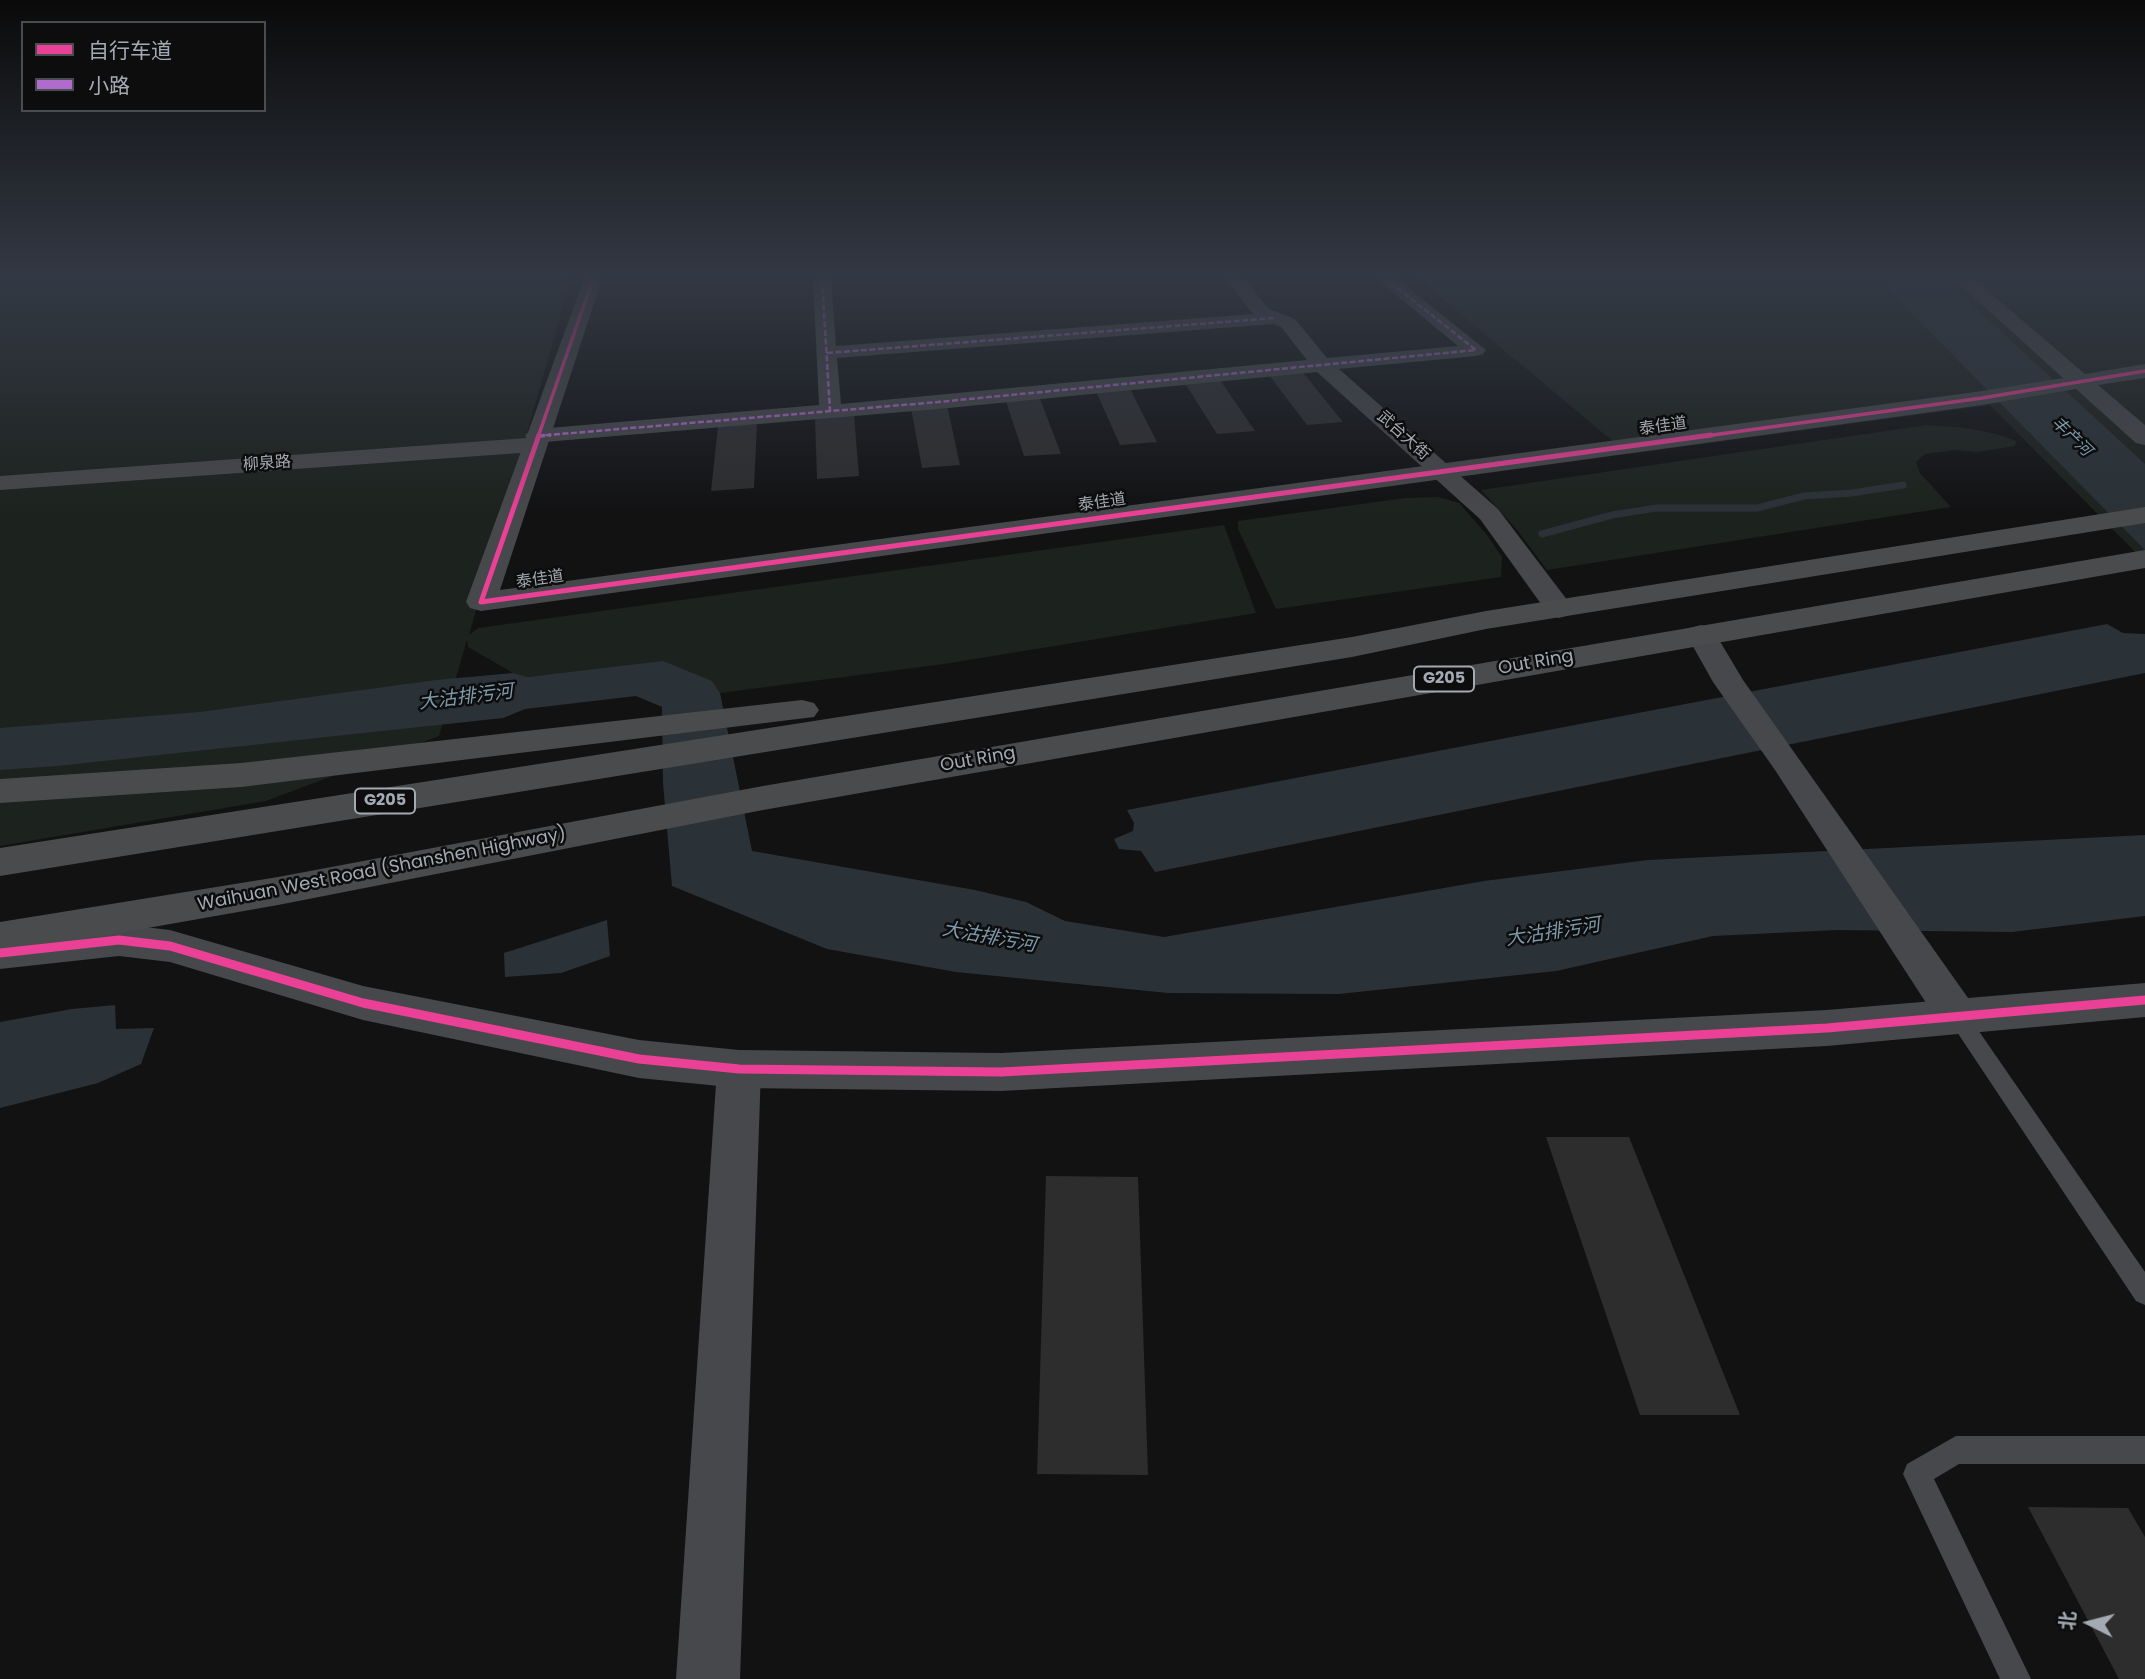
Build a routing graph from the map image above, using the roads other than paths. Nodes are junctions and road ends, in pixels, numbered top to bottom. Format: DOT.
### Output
graph roads {
  1 [pos="565,357"];
  2 [pos="827,357"];
  3 [pos="1316,357"];
  4 [pos="1396,357"];
  5 [pos="2046,357"];
  6 [pos="1322,365"];
  7 [pos="2145,371"];
  8 [pos="2074,384"];
  9 [pos="830,411"];
  10 [pos="2145,438"];
  11 [pos="536,440"];
  12 [pos="1443,471"];
  13 [pos="0,483"];
  14 [pos="2145,514"];
  15 [pos="2136,560"];
  16 [pos="1559,609"];
  17 [pos="1701,635"];
  18 [pos="771,728"];
  19 [pos="0,791"];
  20 [pos="763,798"];
  21 [pos="0,862"];
  22 [pos="0,938"];
  23 [pos="0,953"];
  24 [pos="2145,1000"];
  25 [pos="1958,1017"];
  26 [pos="739,1069"];
  27 [pos="2145,1293"];
  28 [pos="2145,1450"];
  29 [pos="708,1679"];
  30 [pos="2016,1679"];
  1 -- 11 [label="street, 泰佳道"];
  2 -- 9 [label="street"];
  3 -- 6 [label="street, 武台大街"];
  4 -- 6 [label="street, 柳泉路"];
  5 -- 8 [label="street"];
  6 -- 9 [label="street, 柳泉路"];
  6 -- 12 [label="street, 武台大街"];
  7 -- 8 [label="street, 泰佳道"];
  8 -- 10 [label="street"];
  8 -- 12 [label="street, 泰佳道"];
  9 -- 11 [label="street, 柳泉路"];
  11 -- 12 [label="street, 泰佳道"];
  11 -- 13 [label="street, 柳泉路"];
  12 -- 16 [label="street, 武台大街"];
  14 -- 16 [label="highway"];
  15 -- 17 [label="highway, Out Ring / G205"];
  16 -- 18 [label="highway"];
  17 -- 20 [label="highway, Out Ring / G205"];
  17 -- 25 [label="street"];
  18 -- 19 [label="highway"];
  18 -- 21 [label="highway, G205"];
  20 -- 22 [label="highway, Waihuan West Road (Shanshen Highway) / G205"];
  23 -- 26 [label="street"];
  24 -- 25 [label="street"];
  25 -- 26 [label="street"];
  25 -- 27 [label="lane"];
  26 -- 29 [label="street"];
  28 -- 30 [label="lane"];
}
